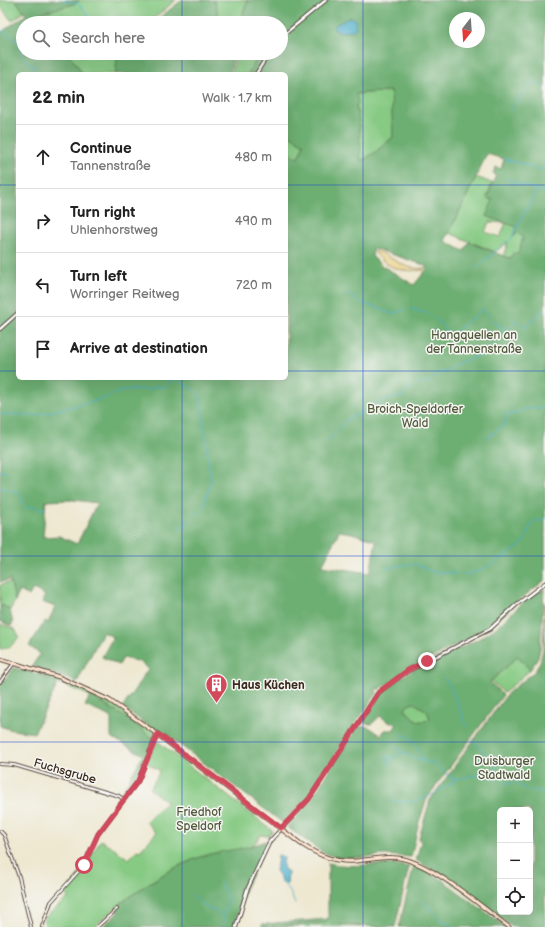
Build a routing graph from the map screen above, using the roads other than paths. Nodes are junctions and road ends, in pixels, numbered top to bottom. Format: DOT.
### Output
graph roads {
  1 [pos="326,0"];
  2 [pos="288,31"];
  3 [pos="265,60"];
  4 [pos="257,72"];
  5 [pos="16,315"];
  6 [pos="0,329"];
  7 [pos="545,583"];
  8 [pos="0,659"];
  9 [pos="14,663"];
  10 [pos="0,682"];
  11 [pos="158,734"];
  12 [pos="0,764"];
  13 [pos="123,799"];
  14 [pos="281,828"];
  15 [pos="0,831"];
  16 [pos="116,909"];
  17 [pos="31,927"];
  18 [pos="42,927"];
  19 [pos="97,927"];
  20 [pos="236,927"];
  21 [pos="509,927"];
  1 -- 2 [label="street"];
  3 -- 4 [label="street"];
  5 -- 6 [label="street"];
  7 -- 14 [label="street"];
  8 -- 9 [label="main road"];
  9 -- 10 [label="street"];
  9 -- 11 [label="main road"];
  11 -- 13 [label="street"];
  11 -- 14 [label="main road"];
  12 -- 13 [label="street, Fuchsgrube"];
  13 -- 18 [label="street"];
  14 -- 20 [label="street"];
  14 -- 21 [label="main road"];
  15 -- 17 [label="street"];
  16 -- 19 [label="street"];
}
